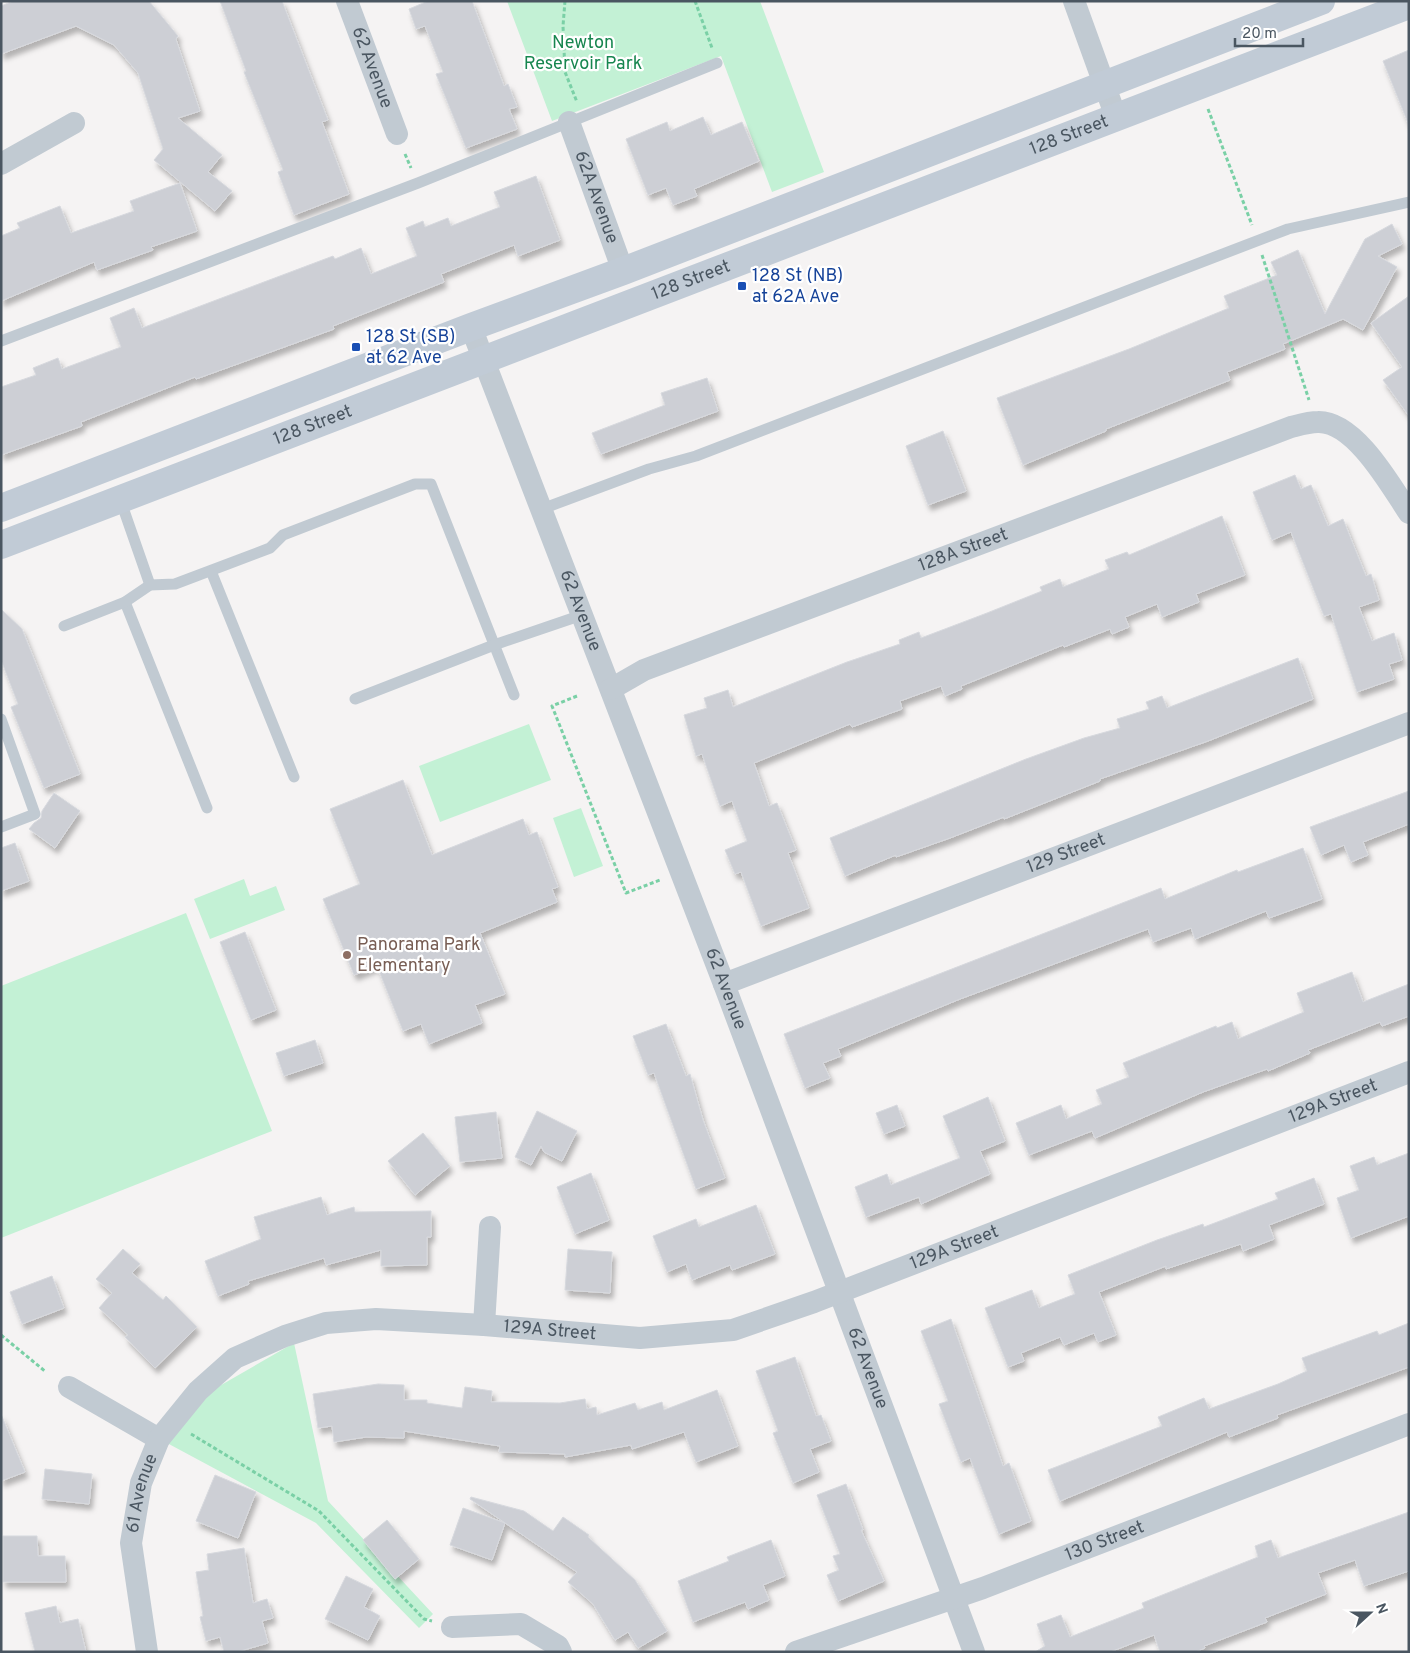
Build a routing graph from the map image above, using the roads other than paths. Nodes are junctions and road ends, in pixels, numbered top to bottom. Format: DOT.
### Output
graph roads {
  1 [pos="347,1"];
  2 [pos="1074,1"];
  3 [pos="1321,1"];
  4 [pos="1409,5"];
  5 [pos="717,63"];
  6 [pos="1103,84"];
  7 [pos="1116,117"];
  8 [pos="576,119"];
  9 [pos="74,123"];
  10 [pos="397,134"];
  11 [pos="1,164"];
  12 [pos="1409,202"];
  13 [pos="623,272"];
  14 [pos="471,327"];
  15 [pos="1,341"];
  16 [pos="484,361"];
  17 [pos="120,499"];
  18 [pos="1,508"];
  19 [pos="542,509"];
  20 [pos="1409,513"];
  21 [pos="1,545"];
  22 [pos="211,571"];
  23 [pos="150,585"];
  24 [pos="124,602"];
  25 [pos="582,615"];
  26 [pos="64,626"];
  27 [pos="494,645"];
  28 [pos="611,689"];
  29 [pos="514,696"];
  30 [pos="355,699"];
  31 [pos="1,719"];
  32 [pos="1409,723"];
  33 [pos="294,777"];
  34 [pos="207,808"];
  35 [pos="1,827"];
  36 [pos="724,984"];
  37 [pos="1409,1072"];
  38 [pos="490,1227"];
  39 [pos="839,1292"];
  40 [pos="484,1324"];
  41 [pos="69,1387"];
  42 [pos="1409,1424"];
  43 [pos="159,1439"];
  44 [pos="953,1599"];
  45 [pos="452,1627"];
  46 [pos="147,1652"];
  47 [pos="561,1652"];
  48 [pos="796,1652"];
  49 [pos="974,1652"];
  1 -- 10 [label="street, 62 Avenue"];
  2 -- 6 [label="street"];
  3 -- 6 [label="main road, 128 Street"];
  4 -- 7 [label="main road, 128 Street"];
  5 -- 8 [label="lane"];
  6 -- 7 [label="street"];
  6 -- 13 [label="main road, 128 Street"];
  7 -- 16 [label="main road, 128 Street"];
  8 -- 13 [label="street, 62A Avenue"];
  8 -- 15 [label="lane"];
  9 -- 11 [label="street"];
  12 -- 19 [label="lane"];
  13 -- 14 [label="main road, 128 Street"];
  14 -- 16 [label="street, 62 Avenue"];
  14 -- 18 [label="main road, 128 Street"];
  16 -- 17 [label="main road, 128 Street"];
  16 -- 19 [label="street, 62 Avenue"];
  17 -- 21 [label="main road, 128 Street"];
  17 -- 23 [label="lane"];
  19 -- 25 [label="street, 62 Avenue"];
  20 -- 28 [label="street, 128A Street"];
  22 -- 23 [label="lane"];
  22 -- 27 [label="lane"];
  22 -- 33 [label="lane"];
  23 -- 24 [label="lane"];
  24 -- 26 [label="lane"];
  24 -- 34 [label="lane"];
  25 -- 27 [label="lane"];
  25 -- 28 [label="street, 62 Avenue"];
  27 -- 29 [label="lane"];
  27 -- 30 [label="lane"];
  28 -- 36 [label="street, 62 Avenue"];
  31 -- 35 [label="lane"];
  32 -- 36 [label="street, 129 Street"];
  36 -- 39 [label="street, 62 Avenue"];
  37 -- 39 [label="street, 129A Street"];
  38 -- 40 [label="street, 129A Street"];
  39 -- 40 [label="street, 129A Street"];
  39 -- 44 [label="street, 62 Avenue"];
  40 -- 43 [label="street, 129A Street"];
  41 -- 43 [label="street, 61 Avenue"];
  42 -- 44 [label="street, 130 Street"];
  43 -- 46 [label="street, 61 Avenue"];
  44 -- 48 [label="street, 130 Street"];
  44 -- 49 [label="street, 62 Avenue"];
  45 -- 47 [label="street"];
}
